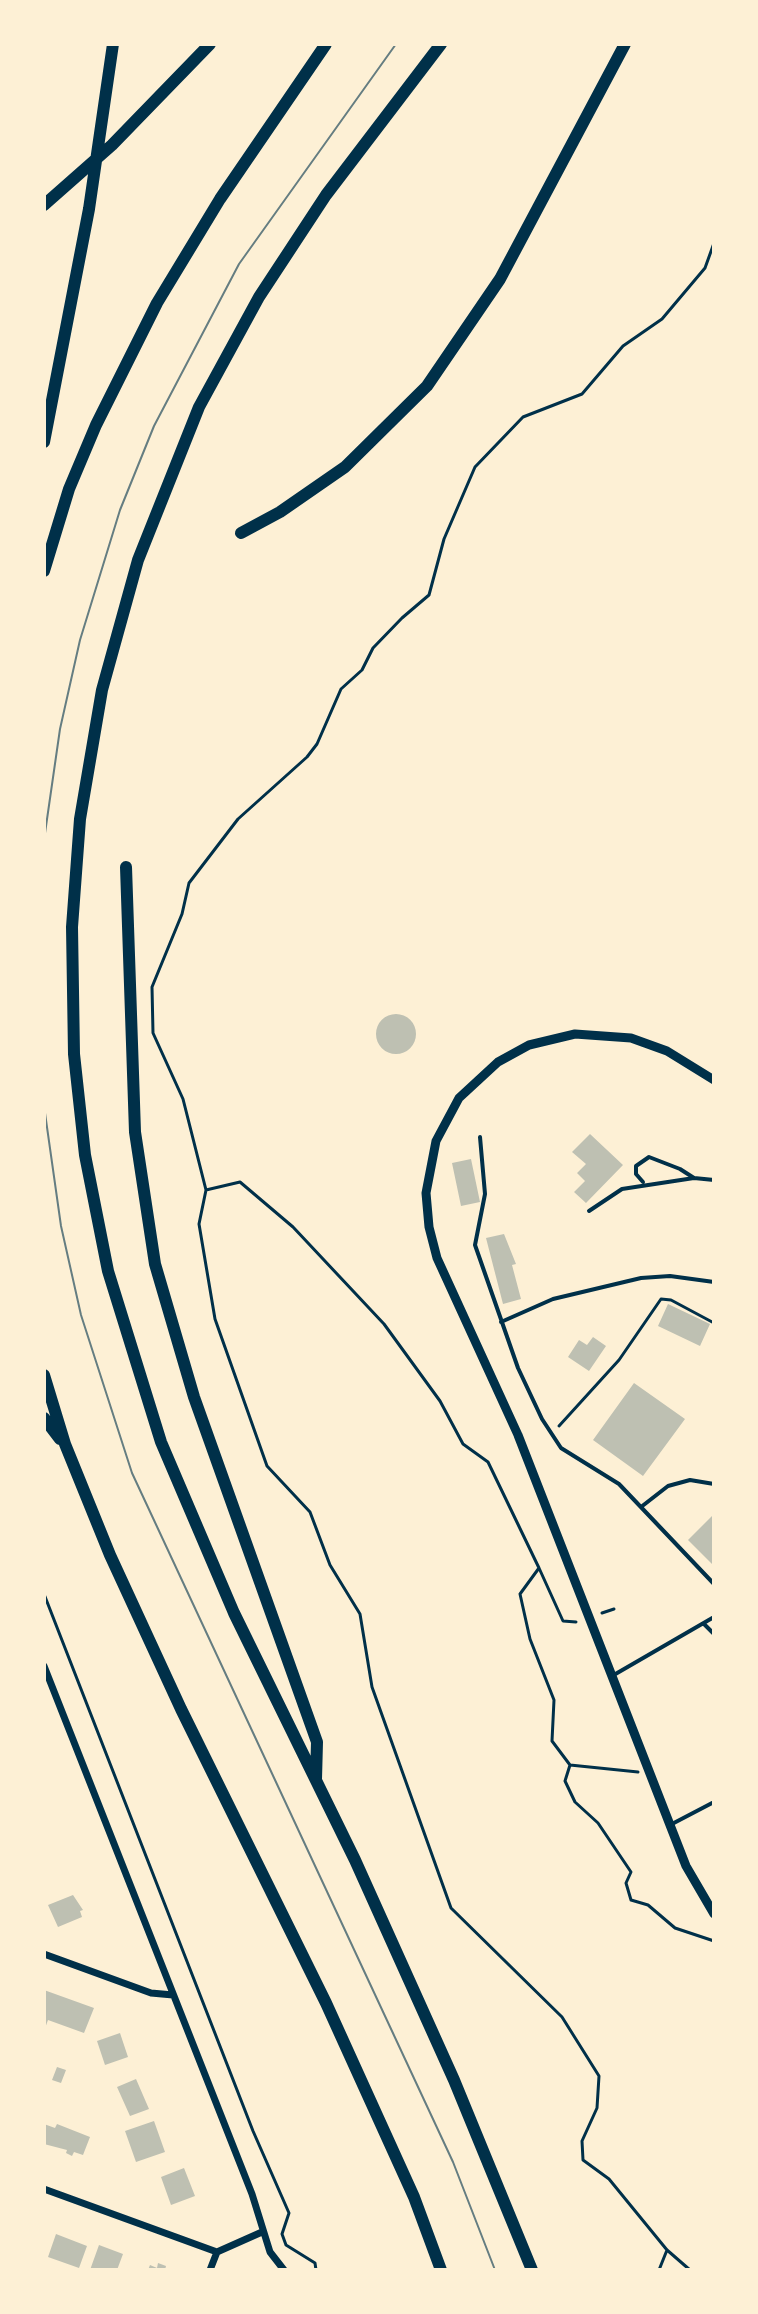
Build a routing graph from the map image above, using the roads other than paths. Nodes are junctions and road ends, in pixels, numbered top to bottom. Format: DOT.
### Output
graph roads {
  1 [pos="113,44"];
  2 [pos="210,44"];
  3 [pos="326,44"];
  4 [pos="441,44"];
  5 [pos="625,44"];
  6 [pos="44,205"];
  7 [pos="44,442"];
  8 [pos="241,533"];
  9 [pos="44,571"];
  10 [pos="126,867"];
  11 [pos="714,1080"];
  12 [pos="480,1137"];
  13 [pos="694,1178"];
  14 [pos="714,1180"];
  15 [pos="645,1183"];
  16 [pos="589,1211"];
  17 [pos="714,1282"];
  18 [pos="501,1322"];
  19 [pos="44,1375"];
  20 [pos="44,1418"];
  21 [pos="65,1444"];
  22 [pos="714,1484"];
  23 [pos="641,1507"];
  24 [pos="714,1584"];
  25 [pos="714,1617"];
  26 [pos="704,1624"];
  27 [pos="714,1634"];
  28 [pos="44,1666"];
  29 [pos="612,1677"];
  30 [pos="316,1780"];
  31 [pos="714,1802"];
  32 [pos="669,1826"];
  33 [pos="714,1914"];
  34 [pos="44,1954"];
  35 [pos="173,1995"];
  36 [pos="44,2189"];
  37 [pos="262,2232"];
  38 [pos="217,2252"];
  39 [pos="210,2270"];
  40 [pos="284,2270"];
  41 [pos="441,2270"];
  42 [pos="532,2270"];
  1 -- 7 [label="highway"];
  2 -- 6 [label="highway"];
  3 -- 9 [label="highway"];
  4 -- 30 [label="highway"];
  5 -- 8 [label="highway"];
  10 -- 30 [label="highway"];
  11 -- 29 [label="street"];
  12 -- 18 [label="lane"];
  13 -- 14 [label="lane"];
  13 -- 15 [label="lane"];
  13 -- 15 [label="lane"];
  15 -- 16 [label="lane"];
  17 -- 18 [label="lane"];
  18 -- 23 [label="lane"];
  19 -- 21 [label="highway"];
  20 -- 21 [label="highway"];
  21 -- 41 [label="highway"];
  22 -- 23 [label="lane"];
  23 -- 24 [label="lane"];
  25 -- 26 [label="lane"];
  26 -- 27 [label="lane"];
  26 -- 29 [label="lane"];
  28 -- 35 [label="street"];
  29 -- 32 [label="street"];
  30 -- 42 [label="highway"];
  31 -- 32 [label="lane"];
  32 -- 33 [label="street"];
  34 -- 35 [label="street"];
  35 -- 37 [label="street"];
  36 -- 38 [label="street"];
  37 -- 38 [label="street"];
  37 -- 40 [label="street"];
  38 -- 39 [label="street"];
}
